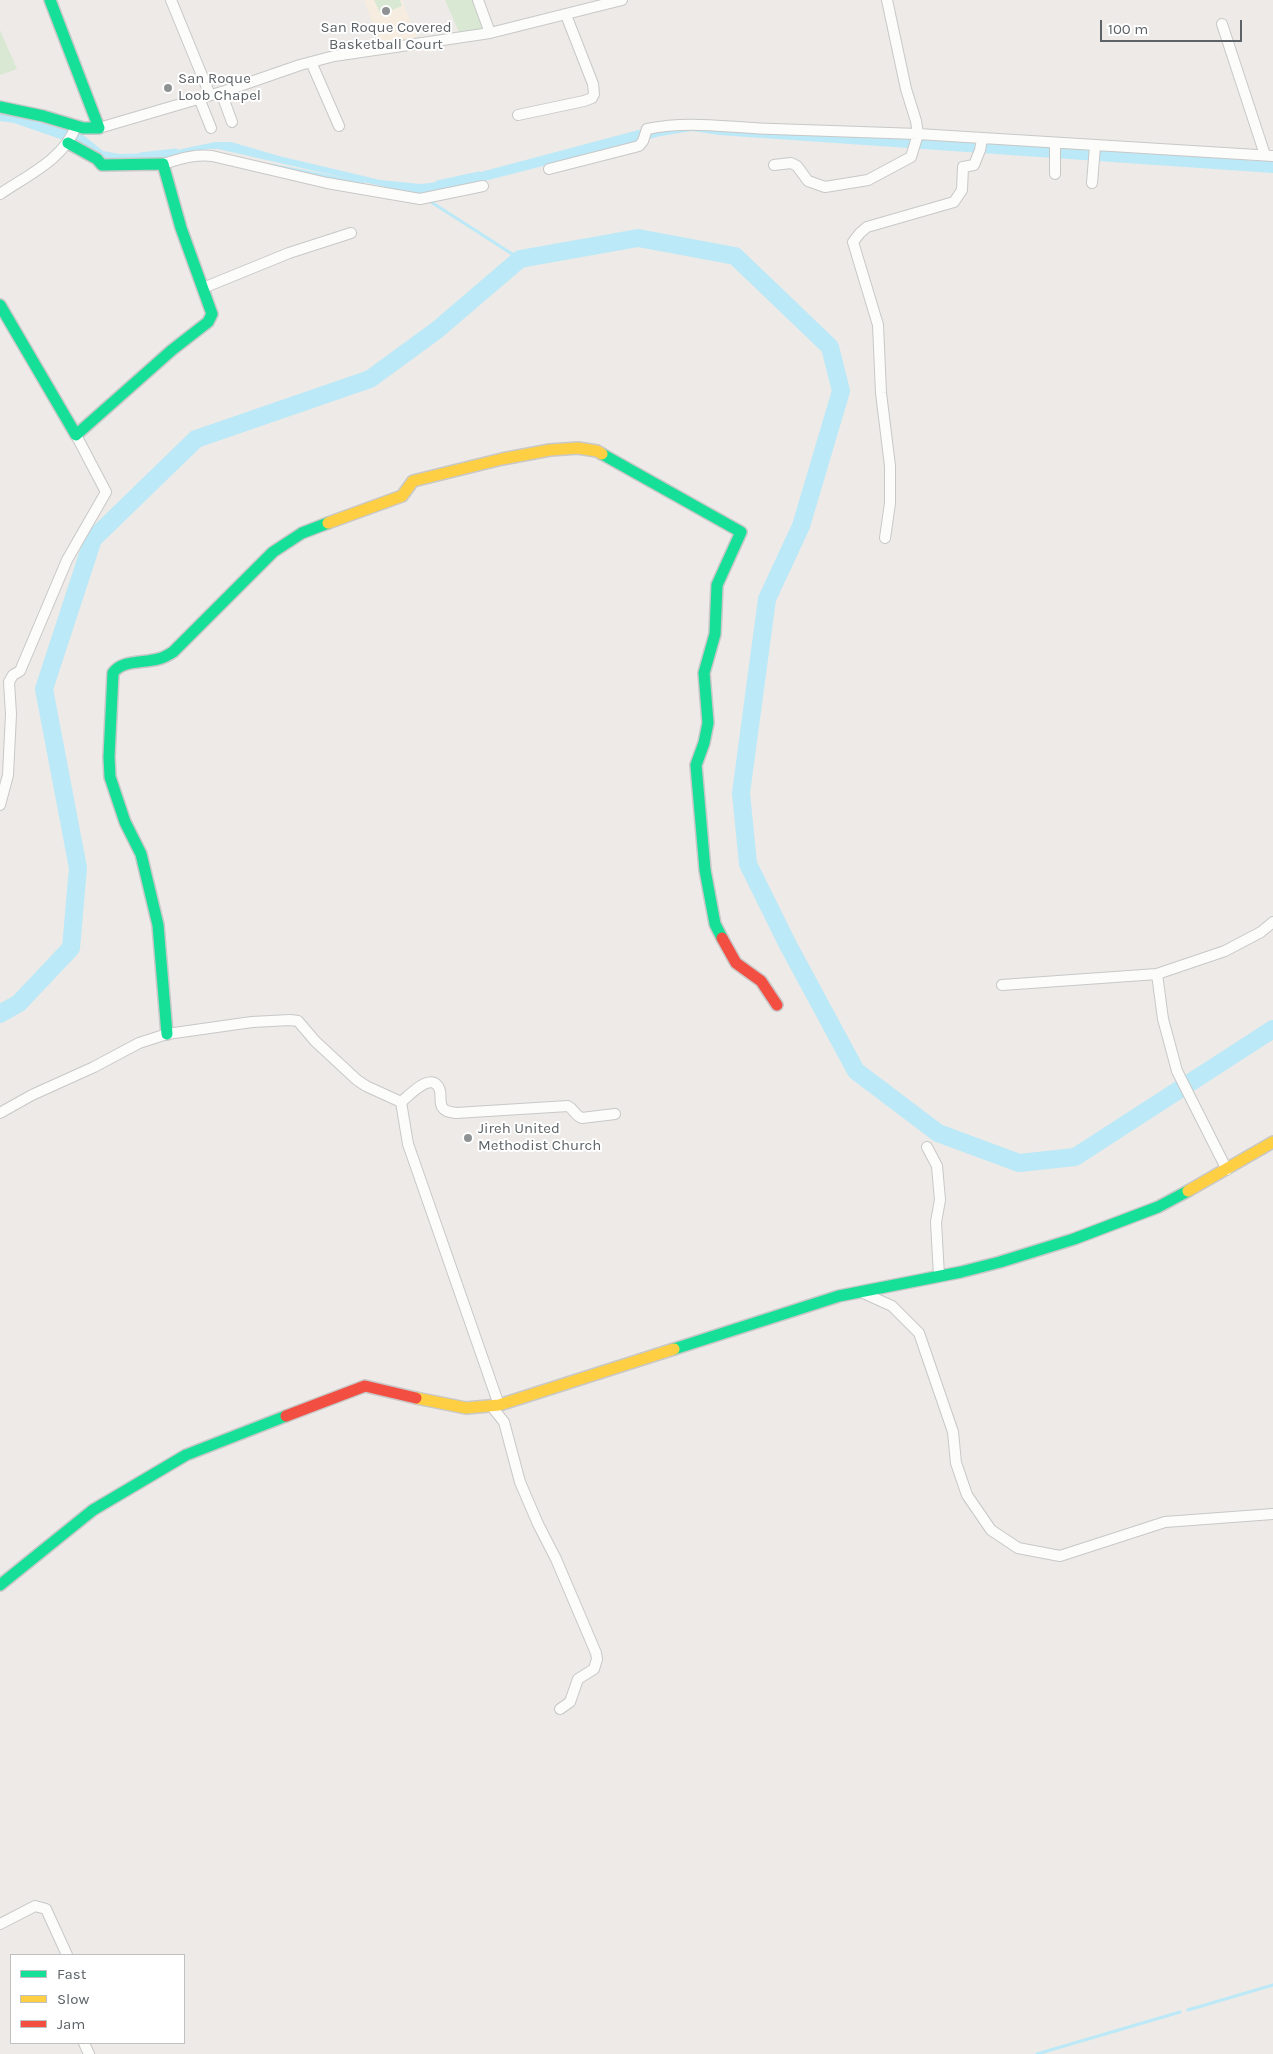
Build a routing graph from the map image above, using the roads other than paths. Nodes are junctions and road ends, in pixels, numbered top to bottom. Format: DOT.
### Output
graph roads {
  1 [pos="50,0"];
  2 [pos="171,0"];
  3 [pos="478,0"];
  4 [pos="622,0"];
  5 [pos="887,0"];
  6 [pos="566,15"];
  7 [pos="1222,24"];
  8 [pos="490,33"];
  9 [pos="311,62"];
  10 [pos="216,93"];
  11 [pos="199,98"];
  12 [pos="0,107"];
  13 [pos="518,115"];
  14 [pos="232,122"];
  15 [pos="339,126"];
  16 [pos="75,128"];
  17 [pos="99,128"];
  18 [pos="211,128"];
  19 [pos="916,140"];
  20 [pos="68,143"];
  21 [pos="981,144"];
  22 [pos="1055,149"];
  23 [pos="1094,152"];
  24 [pos="1269,156"];
  25 [pos="163,164"];
  26 [pos="774,165"];
  27 [pos="549,169"];
  28 [pos="1055,174"];
  29 [pos="1092,183"];
  30 [pos="483,186"];
  31 [pos="0,194"];
  32 [pos="351,232"];
  33 [pos="204,288"];
  34 [pos="0,305"];
  35 [pos="76,435"];
  36 [pos="885,538"];
  37 [pos="0,805"];
  38 [pos="1273,922"];
  39 [pos="1157,974"];
  40 [pos="1002,985"];
  41 [pos="777,1005"];
  42 [pos="167,1034"];
  43 [pos="401,1102"];
  44 [pos="0,1113"];
  45 [pos="616,1114"];
  46 [pos="1273,1142"];
  47 [pos="927,1147"];
  48 [pos="1227,1170"];
  49 [pos="939,1276"];
  50 [pos="860,1292"];
  51 [pos="495,1406"];
  52 [pos="1273,1514"];
  53 [pos="0,1586"];
  54 [pos="560,1709"];
  55 [pos="0,1924"];
  56 [pos="67,1954"];
  1 -- 17 [label="street"];
  2 -- 10 [label="street"];
  3 -- 8 [label="street"];
  4 -- 6 [label="street"];
  5 -- 19 [label="street"];
  6 -- 8 [label="street"];
  6 -- 13 [label="street"];
  7 -- 24 [label="street"];
  8 -- 9 [label="street"];
  9 -- 10 [label="street"];
  9 -- 15 [label="street"];
  10 -- 11 [label="street"];
  10 -- 14 [label="street"];
  11 -- 17 [label="street"];
  11 -- 18 [label="street"];
  12 -- 16 [label="street"];
  16 -- 17 [label="street"];
  16 -- 20 [label="street"];
  19 -- 21 [label="street"];
  19 -- 26 [label="street"];
  19 -- 27 [label="street"];
  20 -- 25 [label="street"];
  20 -- 31 [label="street"];
  21 -- 22 [label="street"];
  21 -- 36 [label="street"];
  22 -- 23 [label="street"];
  22 -- 28 [label="street"];
  23 -- 24 [label="street"];
  23 -- 29 [label="street"];
  25 -- 30 [label="street"];
  25 -- 33 [label="street"];
  32 -- 33 [label="street"];
  33 -- 35 [label="street"];
  34 -- 35 [label="street"];
  35 -- 37 [label="street"];
  38 -- 39 [label="street"];
  39 -- 40 [label="street"];
  39 -- 48 [label="street"];
  41 -- 42 [label="street"];
  42 -- 43 [label="street"];
  42 -- 44 [label="street"];
  43 -- 45 [label="street"];
  43 -- 51 [label="street"];
  46 -- 48 [label="street"];
  47 -- 49 [label="street"];
  48 -- 49 [label="street"];
  49 -- 50 [label="street"];
  50 -- 51 [label="street"];
  50 -- 52 [label="street"];
  51 -- 53 [label="street"];
  51 -- 54 [label="street"];
  55 -- 56 [label="street"];
}
